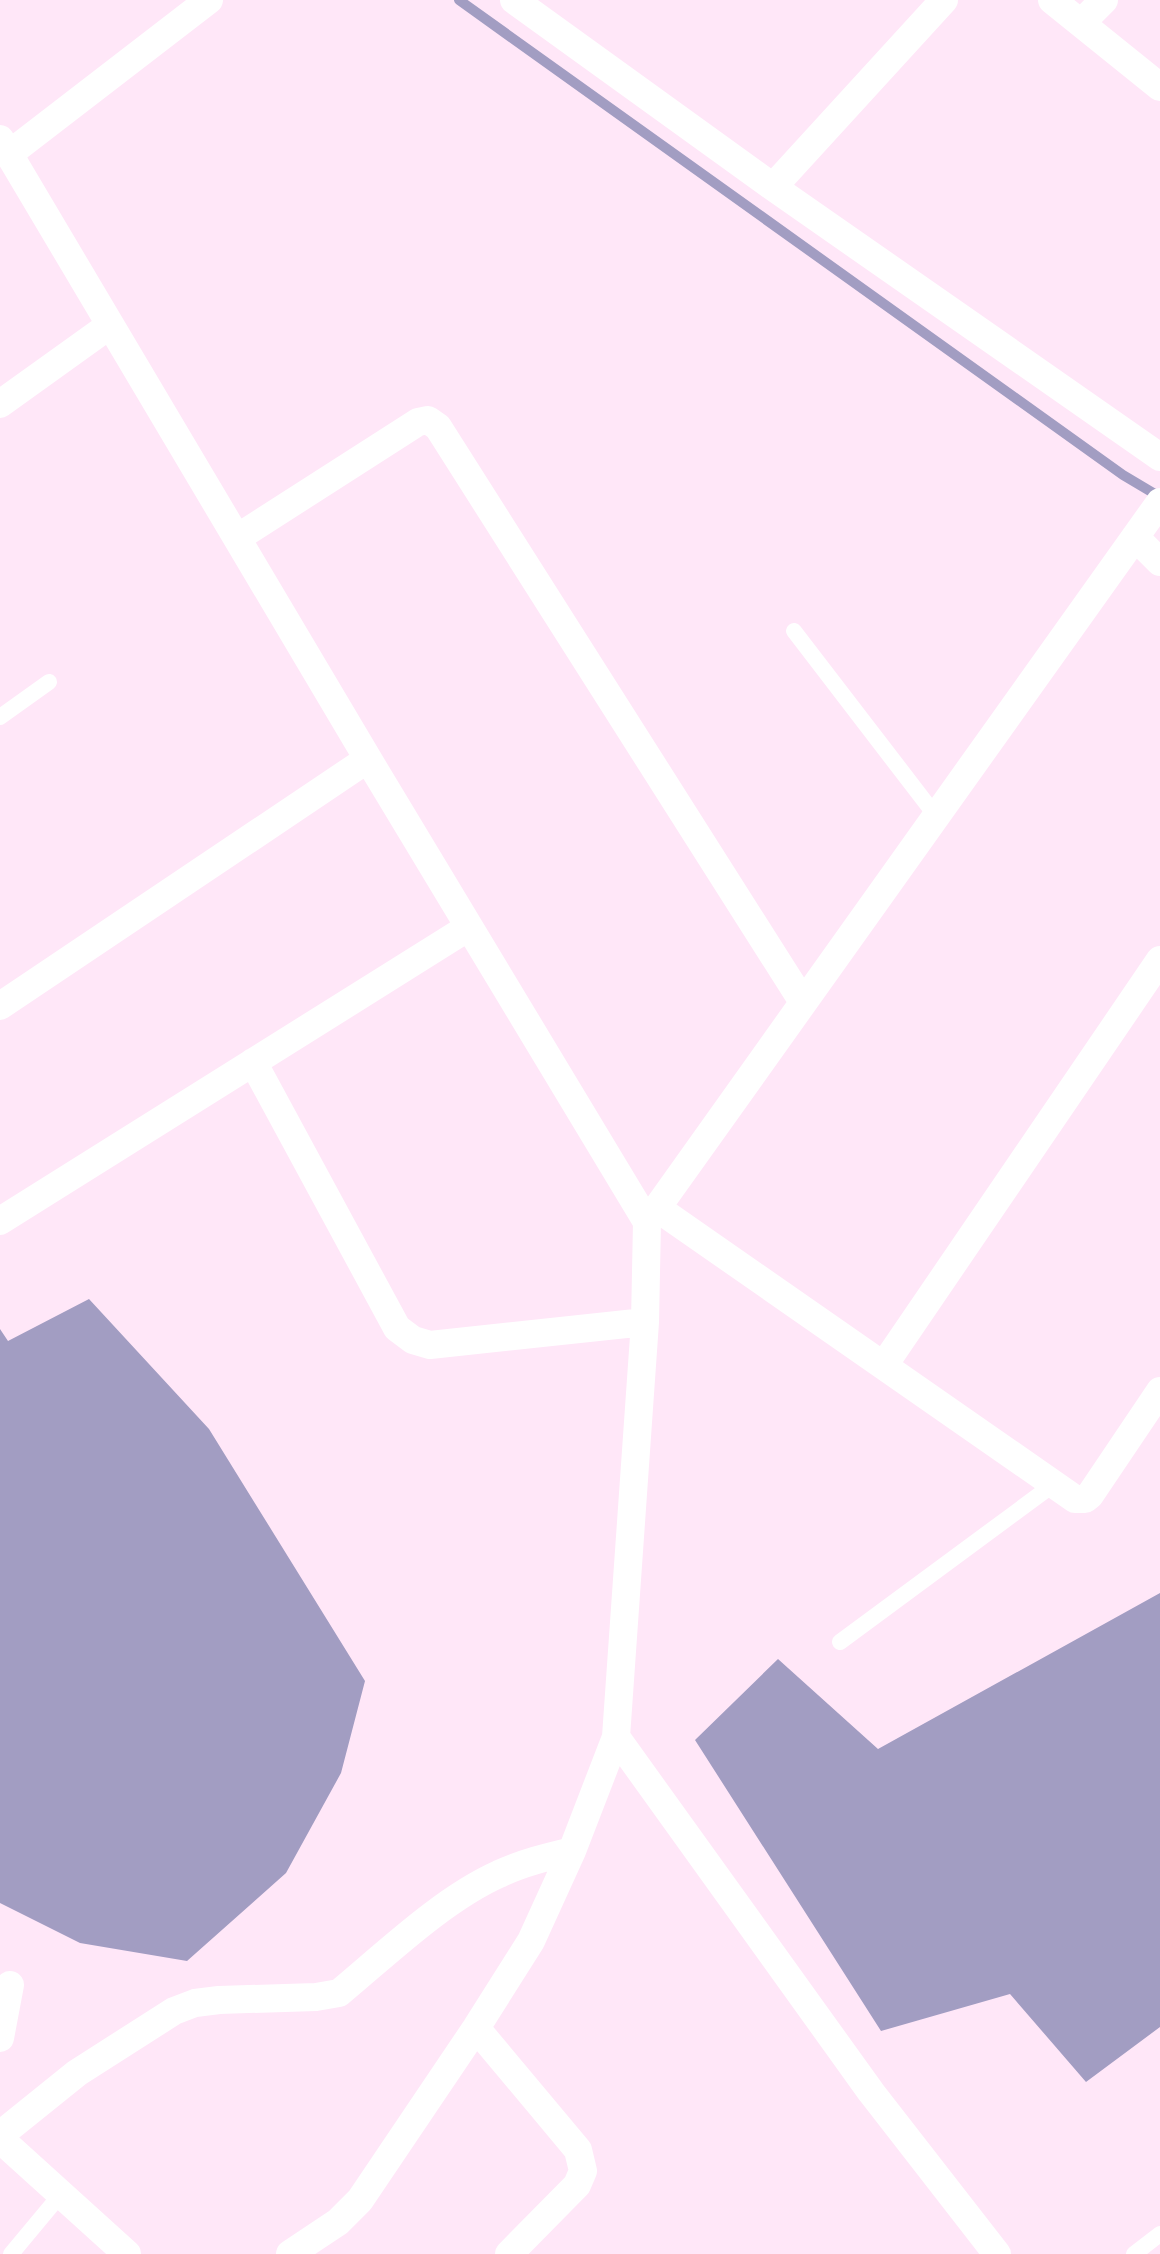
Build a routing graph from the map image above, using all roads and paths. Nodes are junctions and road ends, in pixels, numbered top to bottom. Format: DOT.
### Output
graph roads {
  1 [pos="209,0"];
  2 [pos="514,0"];
  3 [pos="944,0"];
  4 [pos="1052,0"];
  5 [pos="1104,0"];
  6 [pos="1081,23"];
  7 [pos="1160,88"];
  8 [pos="5,147"];
  9 [pos="772,187"];
  10 [pos="110,325"];
  11 [pos="0,404"];
  12 [pos="1160,456"];
  13 [pos="1156,508"];
  14 [pos="1135,537"];
  15 [pos="237,538"];
  16 [pos="1160,562"];
  17 [pos="794,631"];
  18 [pos="49,682"];
  19 [pos="0,717"];
  20 [pos="368,759"];
  21 [pos="936,816"];
  22 [pos="469,927"];
  23 [pos="1160,960"];
  24 [pos="4,994"];
  25 [pos="803,1002"];
  26 [pos="253,1062"];
  27 [pos="652,1215"];
  28 [pos="0,1220"];
  29 [pos="645,1322"];
  30 [pos="884,1365"];
  31 [pos="1160,1391"];
  32 [pos="1160,1414"];
  33 [pos="1129,1438"];
  34 [pos="1054,1484"];
  35 [pos="840,1642"];
  36 [pos="616,1737"];
  37 [pos="572,1851"];
  38 [pos="10,1985"];
  39 [pos="476,2028"];
  40 [pos="0,2038"];
  41 [pos="0,2134"];
  42 [pos="0,2139"];
  43 [pos="61,2194"];
  44 [pos="1160,2234"];
  45 [pos="10,2254"];
  46 [pos="128,2254"];
  47 [pos="290,2254"];
  48 [pos="509,2254"];
  49 [pos="997,2254"];
  50 [pos="1134,2254"];
  1 -- 8 [label="street"];
  2 -- 9 [label="street"];
  3 -- 9 [label="street"];
  4 -- 6 [label="street"];
  5 -- 6 [label="street"];
  6 -- 7 [label="street"];
  8 -- 10 [label="street"];
  9 -- 12 [label="street"];
  10 -- 11 [label="street"];
  10 -- 15 [label="street"];
  13 -- 14 [label="street"];
  14 -- 16 [label="street"];
  14 -- 21 [label="street"];
  15 -- 20 [label="street"];
  15 -- 25 [label="street"];
  17 -- 21 [label="lane"];
  18 -- 19 [label="lane"];
  20 -- 22 [label="street"];
  20 -- 24 [label="street"];
  21 -- 25 [label="street"];
  22 -- 26 [label="street"];
  22 -- 27 [label="street"];
  23 -- 30 [label="street"];
  25 -- 27 [label="street"];
  26 -- 28 [label="street"];
  26 -- 29 [label="street"];
  27 -- 29 [label="street"];
  27 -- 30 [label="street"];
  29 -- 36 [label="street"];
  30 -- 34 [label="street"];
  31 -- 33 [label="street"];
  32 -- 33 [label="street"];
  33 -- 34 [label="street"];
  34 -- 35 [label="lane"];
  36 -- 37 [label="street"];
  36 -- 49 [label="street"];
  37 -- 39 [label="street"];
  37 -- 41 [label="street"];
  38 -- 40 [label="street"];
  39 -- 47 [label="street"];
  39 -- 48 [label="street"];
  42 -- 43 [label="street"];
  43 -- 45 [label="lane"];
  43 -- 46 [label="street"];
  44 -- 50 [label="lane"];
}
